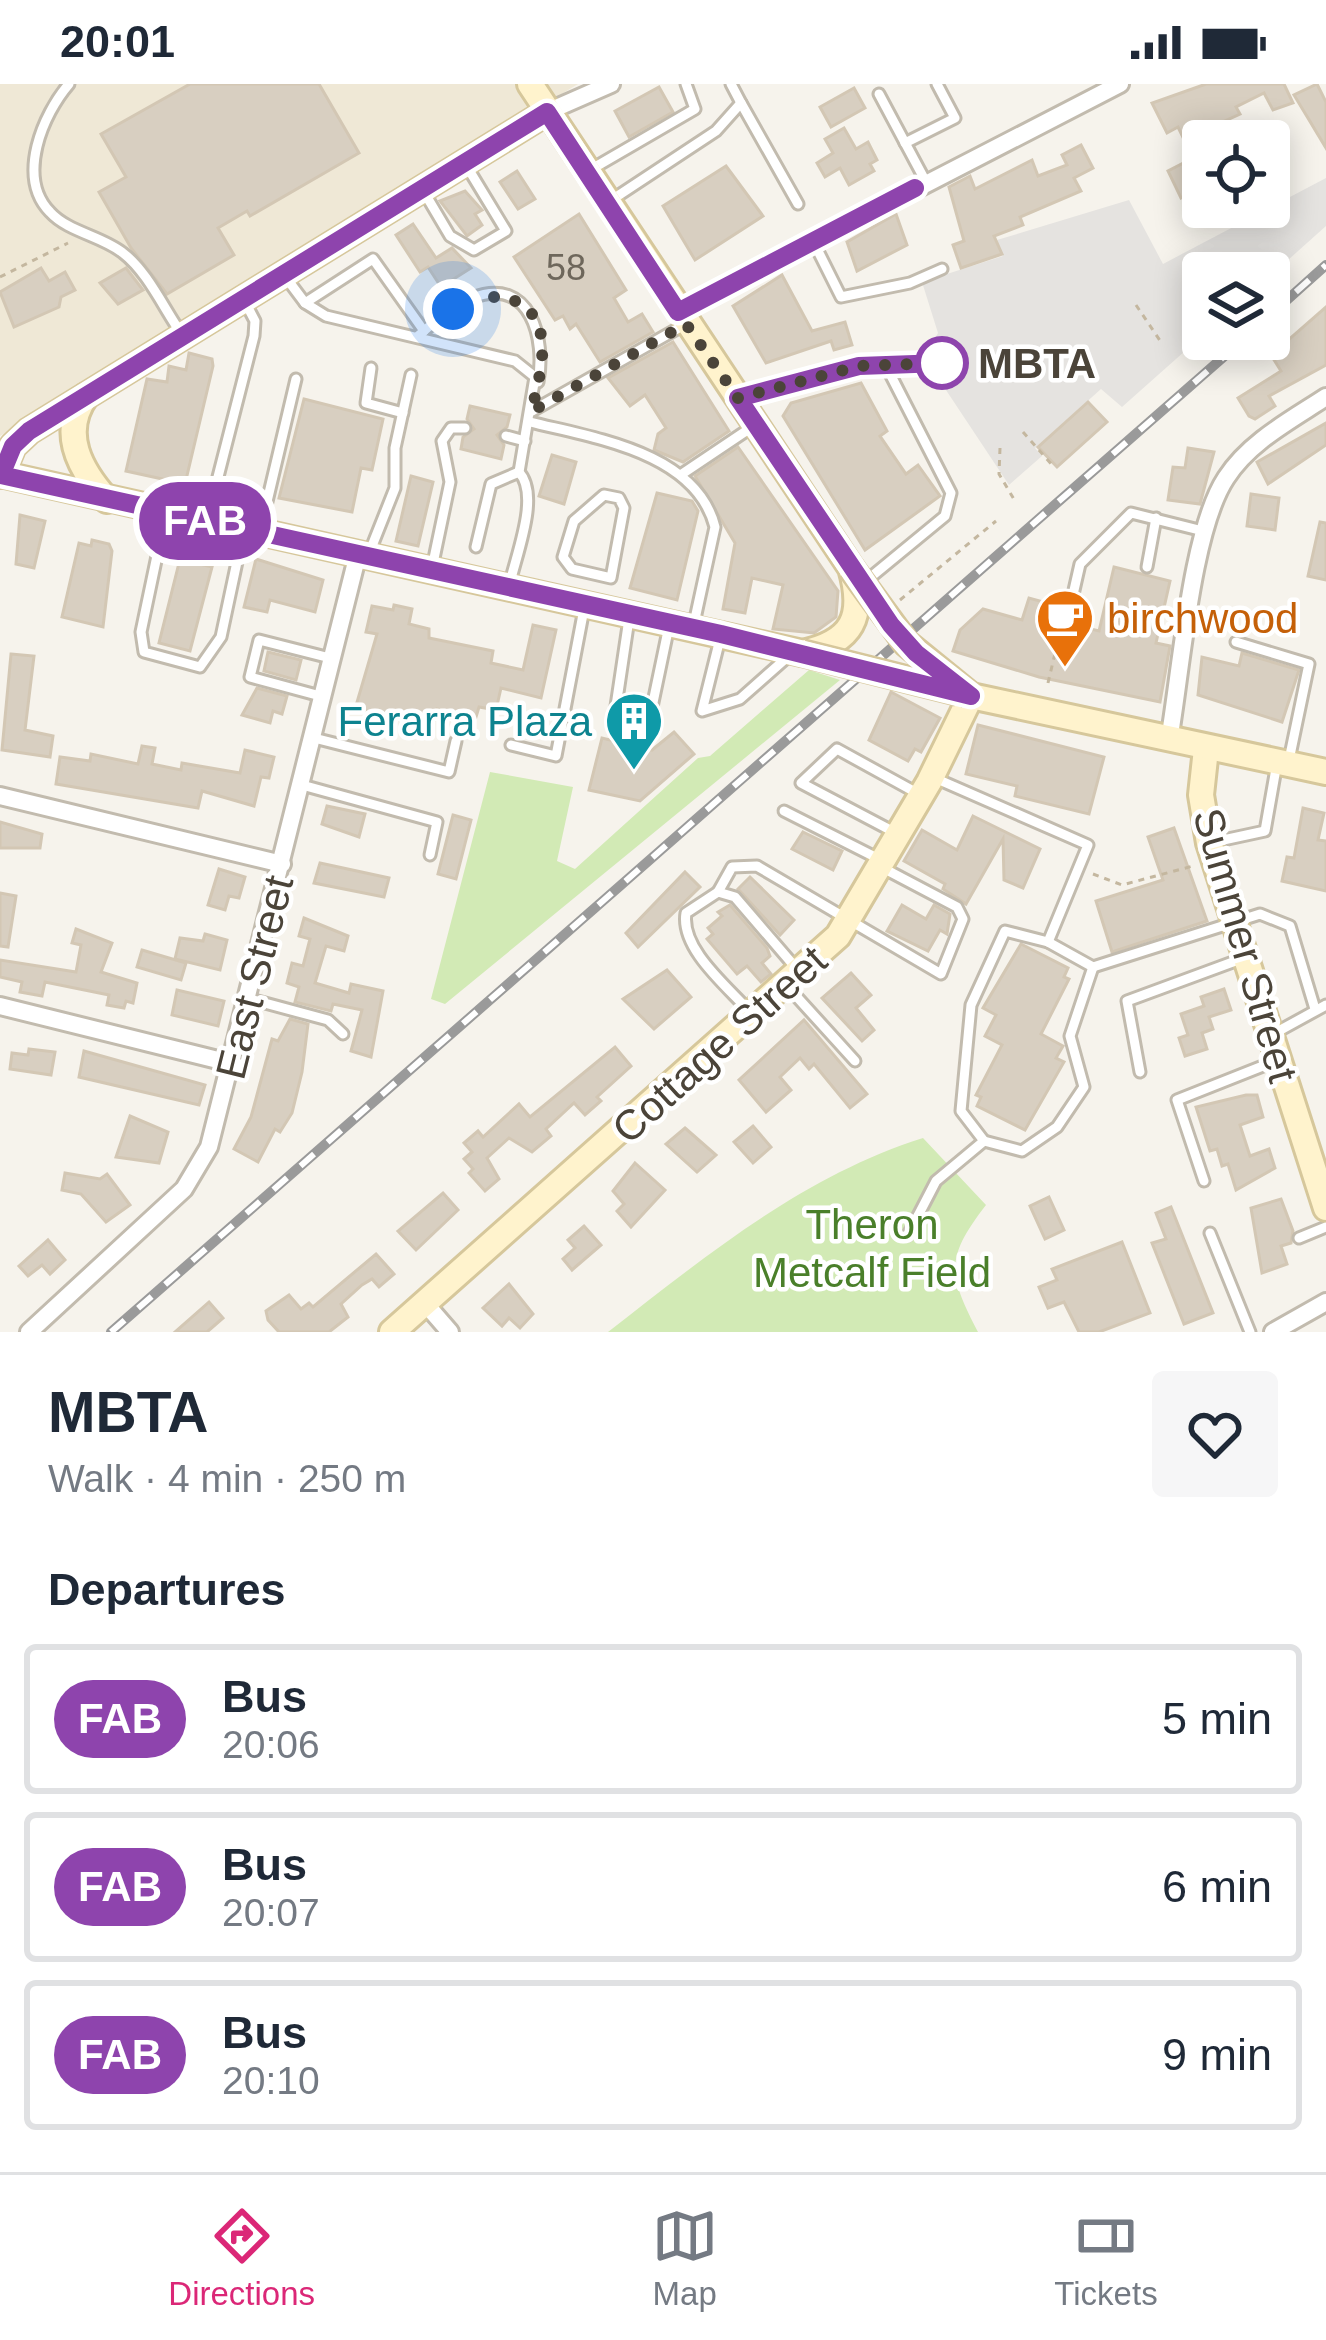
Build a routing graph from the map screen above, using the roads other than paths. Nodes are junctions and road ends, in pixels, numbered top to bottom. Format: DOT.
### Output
graph roads {
  1 [pos="69,84"];
  2 [pos="530,84"];
  3 [pos="611,84"];
  4 [pos="686,84"];
  5 [pos="731,84"];
  6 [pos="937,84"];
  7 [pos="1120,84"];
  8 [pos="1092,90"];
  9 [pos="879,94"];
  10 [pos="741,103"];
  11 [pos="547,112"];
  12 [pos="905,143"];
  13 [pos="464,161"];
  14 [pos="586,173"];
  15 [pos="926,182"];
  16 [pos="421,187"];
  17 [pos="605,204"];
  18 [pos="798,204"];
  19 [pos="813,241"];
  20 [pos="942,269"];
  21 [pos="283,274"];
  22 [pos="243,298"];
  23 [pos="305,303"];
  24 [pos="682,318"];
  25 [pos="420,334"];
  26 [pos="183,336"];
  27 [pos="885,362"];
  28 [pos="942,363"];
  29 [pos="371,368"];
  30 [pos="411,375"];
  31 [pos="296,379"];
  32 [pos="538,383"];
  33 [pos="86,396"];
  34 [pos="1326,397"];
  35 [pos="738,398"];
  36 [pos="403,413"];
  37 [pos="531,417"];
  38 [pos="755,425"];
  39 [pos="465,428"];
  40 [pos="506,436"];
  41 [pos="526,441"];
  42 [pos="519,472"];
  43 [pos="682,474"];
  44 [pos="0,476"];
  45 [pos="107,500"];
  46 [pos="166,513"];
  47 [pos="1156,518"];
  48 [pos="206,521"];
  49 [pos="252,531"];
  50 [pos="1207,532"];
  51 [pos="476,547"];
  52 [pos="363,556"];
  53 [pos="1147,566"];
  54 [pos="431,570"];
  55 [pos="856,576"];
  56 [pos="611,578"];
  57 [pos="509,587"];
  58 [pos="1072,599"];
  59 [pos="594,606"];
  60 [pos="630,614"];
  61 [pos="681,625"];
  62 [pos="721,634"];
  63 [pos="1236,642"];
  64 [pos="798,652"];
  65 [pos="334,659"];
  66 [pos="971,696"];
  67 [pos="324,698"];
  68 [pos="314,738"];
  69 [pos="1169,740"];
  70 [pos="456,741"];
  71 [pos="512,745"];
  72 [pos="1206,749"];
  73 [pos="1282,764"];
  74 [pos="1325,768"];
  75 [pos="302,784"];
  76 [pos="927,786"];
  77 [pos="0,796"];
  78 [pos="784,811"];
  79 [pos="899,835"];
  80 [pos="1204,854"];
  81 [pos="430,855"];
  82 [pos="282,864"];
  83 [pos="882,864"];
  84 [pos="718,892"];
  85 [pos="848,920"];
  86 [pos="1235,922"];
  87 [pos="1048,942"];
  88 [pos="1246,957"];
  89 [pos="1094,967"];
  90 [pos="794,980"];
  91 [pos="250,999"];
  92 [pos="0,1006"];
  93 [pos="1320,1007"];
  94 [pos="754,1016"];
  95 [pos="343,1034"];
  96 [pos="1274,1048"];
  97 [pos="855,1061"];
  98 [pos="234,1064"];
  99 [pos="1140,1072"];
  100 [pos="984,1141"];
  101 [pos="1204,1181"];
  102 [pos="1326,1208"];
  103 [pos="1326,1227"];
  104 [pos="1210,1233"];
  105 [pos="908,1235"];
  106 [pos="1299,1238"];
  107 [pos="424,1302"];
  108 [pos="1326,1302"];
  109 [pos="29,1332"];
  110 [pos="392,1332"];
  111 [pos="450,1332"];
  112 [pos="1250,1332"];
  113 [pos="1273,1332"];
  1 -- 26 [label="lane"];
  2 -- 11 [label="main road"];
  3 -- 11 [label="street"];
  4 -- 14 [label="lane"];
  5 -- 10 [label="lane"];
  6 -- 12 [label="lane"];
  7 -- 8 [label="street"];
  8 -- 15 [label="street"];
  9 -- 12 [label="lane"];
  10 -- 17 [label="lane"];
  10 -- 18 [label="lane"];
  11 -- 13 [label="main road"];
  11 -- 14 [label="main road"];
  12 -- 15 [label="lane"];
  13 -- 16 [label="main road"];
  13 -- 16 [label="lane"];
  14 -- 17 [label="main road"];
  15 -- 19 [label="street"];
  16 -- 21 [label="main road"];
  17 -- 24 [label="main road"];
  19 -- 20 [label="lane"];
  19 -- 24 [label="street"];
  21 -- 22 [label="main road"];
  21 -- 23 [label="lane"];
  22 -- 26 [label="main road"];
  22 -- 48 [label="lane"];
  23 -- 25 [label="lane"];
  23 -- 25 [label="lane"];
  24 -- 35 [label="main road"];
  24 -- 37 [label="lane"];
  25 -- 32 [label="lane"];
  25 -- 32 [label="lane"];
  26 -- 33 [label="main road"];
  27 -- 28 [label="street"];
  27 -- 35 [label="street"];
  27 -- 55 [label="lane"];
  29 -- 36 [label="lane"];
  30 -- 36 [label="lane"];
  31 -- 49 [label="lane"];
  32 -- 37 [label="lane"];
  33 -- 44 [label="main road"];
  33 -- 45 [label="main road"];
  34 -- 50 [label="street"];
  35 -- 38 [label="main road"];
  36 -- 52 [label="lane"];
  37 -- 41 [label="lane"];
  37 -- 43 [label="lane"];
  38 -- 43 [label="lane"];
  38 -- 55 [label="main road"];
  39 -- 54 [label="lane"];
  40 -- 41 [label="lane"];
  41 -- 42 [label="lane"];
  42 -- 51 [label="lane"];
  42 -- 57 [label="lane"];
  43 -- 61 [label="lane"];
  44 -- 45 [label="main road"];
  45 -- 46 [label="main road"];
  46 -- 48 [label="main road"];
  46 -- 49 [label="lane"];
  47 -- 50 [label="lane"];
  47 -- 53 [label="lane"];
  47 -- 58 [label="lane"];
  48 -- 49 [label="main road"];
  49 -- 52 [label="main road"];
  50 -- 69 [label="street"];
  52 -- 54 [label="main road"];
  52 -- 65 [label="street, East Street"];
  54 -- 57 [label="main road"];
  55 -- 64 [label="main road, bridge"];
  55 -- 66 [label="main road, bridge"];
  56 -- 56 [label="lane"];
  56 -- 59 [label="lane"];
  57 -- 59 [label="main road"];
  59 -- 60 [label="main road"];
  59 -- 71 [label="lane"];
  60 -- 61 [label="main road"];
  60 -- 61 [label="lane"];
  61 -- 62 [label="main road"];
  62 -- 64 [label="main road"];
  62 -- 64 [label="lane"];
  63 -- 73 [label="lane"];
  64 -- 66 [label="main road, bridge"];
  65 -- 67 [label="street, East Street"];
  65 -- 67 [label="lane"];
  66 -- 69 [label="main road"];
  66 -- 76 [label="main road, Cottage Street"];
  67 -- 68 [label="street, East Street"];
  68 -- 70 [label="lane"];
  68 -- 75 [label="street, East Street"];
  69 -- 72 [label="main road"];
  72 -- 73 [label="main road"];
  72 -- 80 [label="main road, Summer Street"];
  73 -- 74 [label="main road"];
  73 -- 80 [label="lane"];
  75 -- 81 [label="lane"];
  75 -- 82 [label="street, East Street"];
  76 -- 79 [label="main road, Cottage Street"];
  76 -- 79 [label="lane"];
  76 -- 87 [label="lane"];
  77 -- 82 [label="street"];
  78 -- 83 [label="lane"];
  79 -- 83 [label="main road, Cottage Street"];
  80 -- 86 [label="main road, Summer Street"];
  82 -- 91 [label="street, East Street"];
  83 -- 85 [label="main road, Cottage Street"];
  83 -- 85 [label="lane"];
  84 -- 85 [label="lane"];
  84 -- 90 [label="lane"];
  84 -- 94 [label="lane"];
  85 -- 90 [label="main road, Cottage Street"];
  86 -- 88 [label="main road, Summer Street"];
  86 -- 89 [label="lane"];
  86 -- 93 [label="lane"];
  87 -- 89 [label="lane"];
  87 -- 100 [label="lane"];
  88 -- 96 [label="main road, Summer Street"];
  88 -- 99 [label="lane"];
  89 -- 100 [label="lane"];
  90 -- 94 [label="main road, Cottage Street"];
  90 -- 97 [label="lane"];
  91 -- 95 [label="lane"];
  91 -- 98 [label="street, East Street"];
  92 -- 98 [label="street"];
  93 -- 96 [label="lane"];
  94 -- 107 [label="main road, Cottage Street"];
  96 -- 101 [label="lane"];
  96 -- 102 [label="main road, Summer Street"];
  98 -- 109 [label="street, East Street"];
  100 -- 105 [label="lane"];
  103 -- 106 [label="lane"];
  104 -- 112 [label="lane"];
  107 -- 110 [label="main road, Cottage Street"];
  107 -- 111 [label="street"];
  108 -- 113 [label="street"];
}
